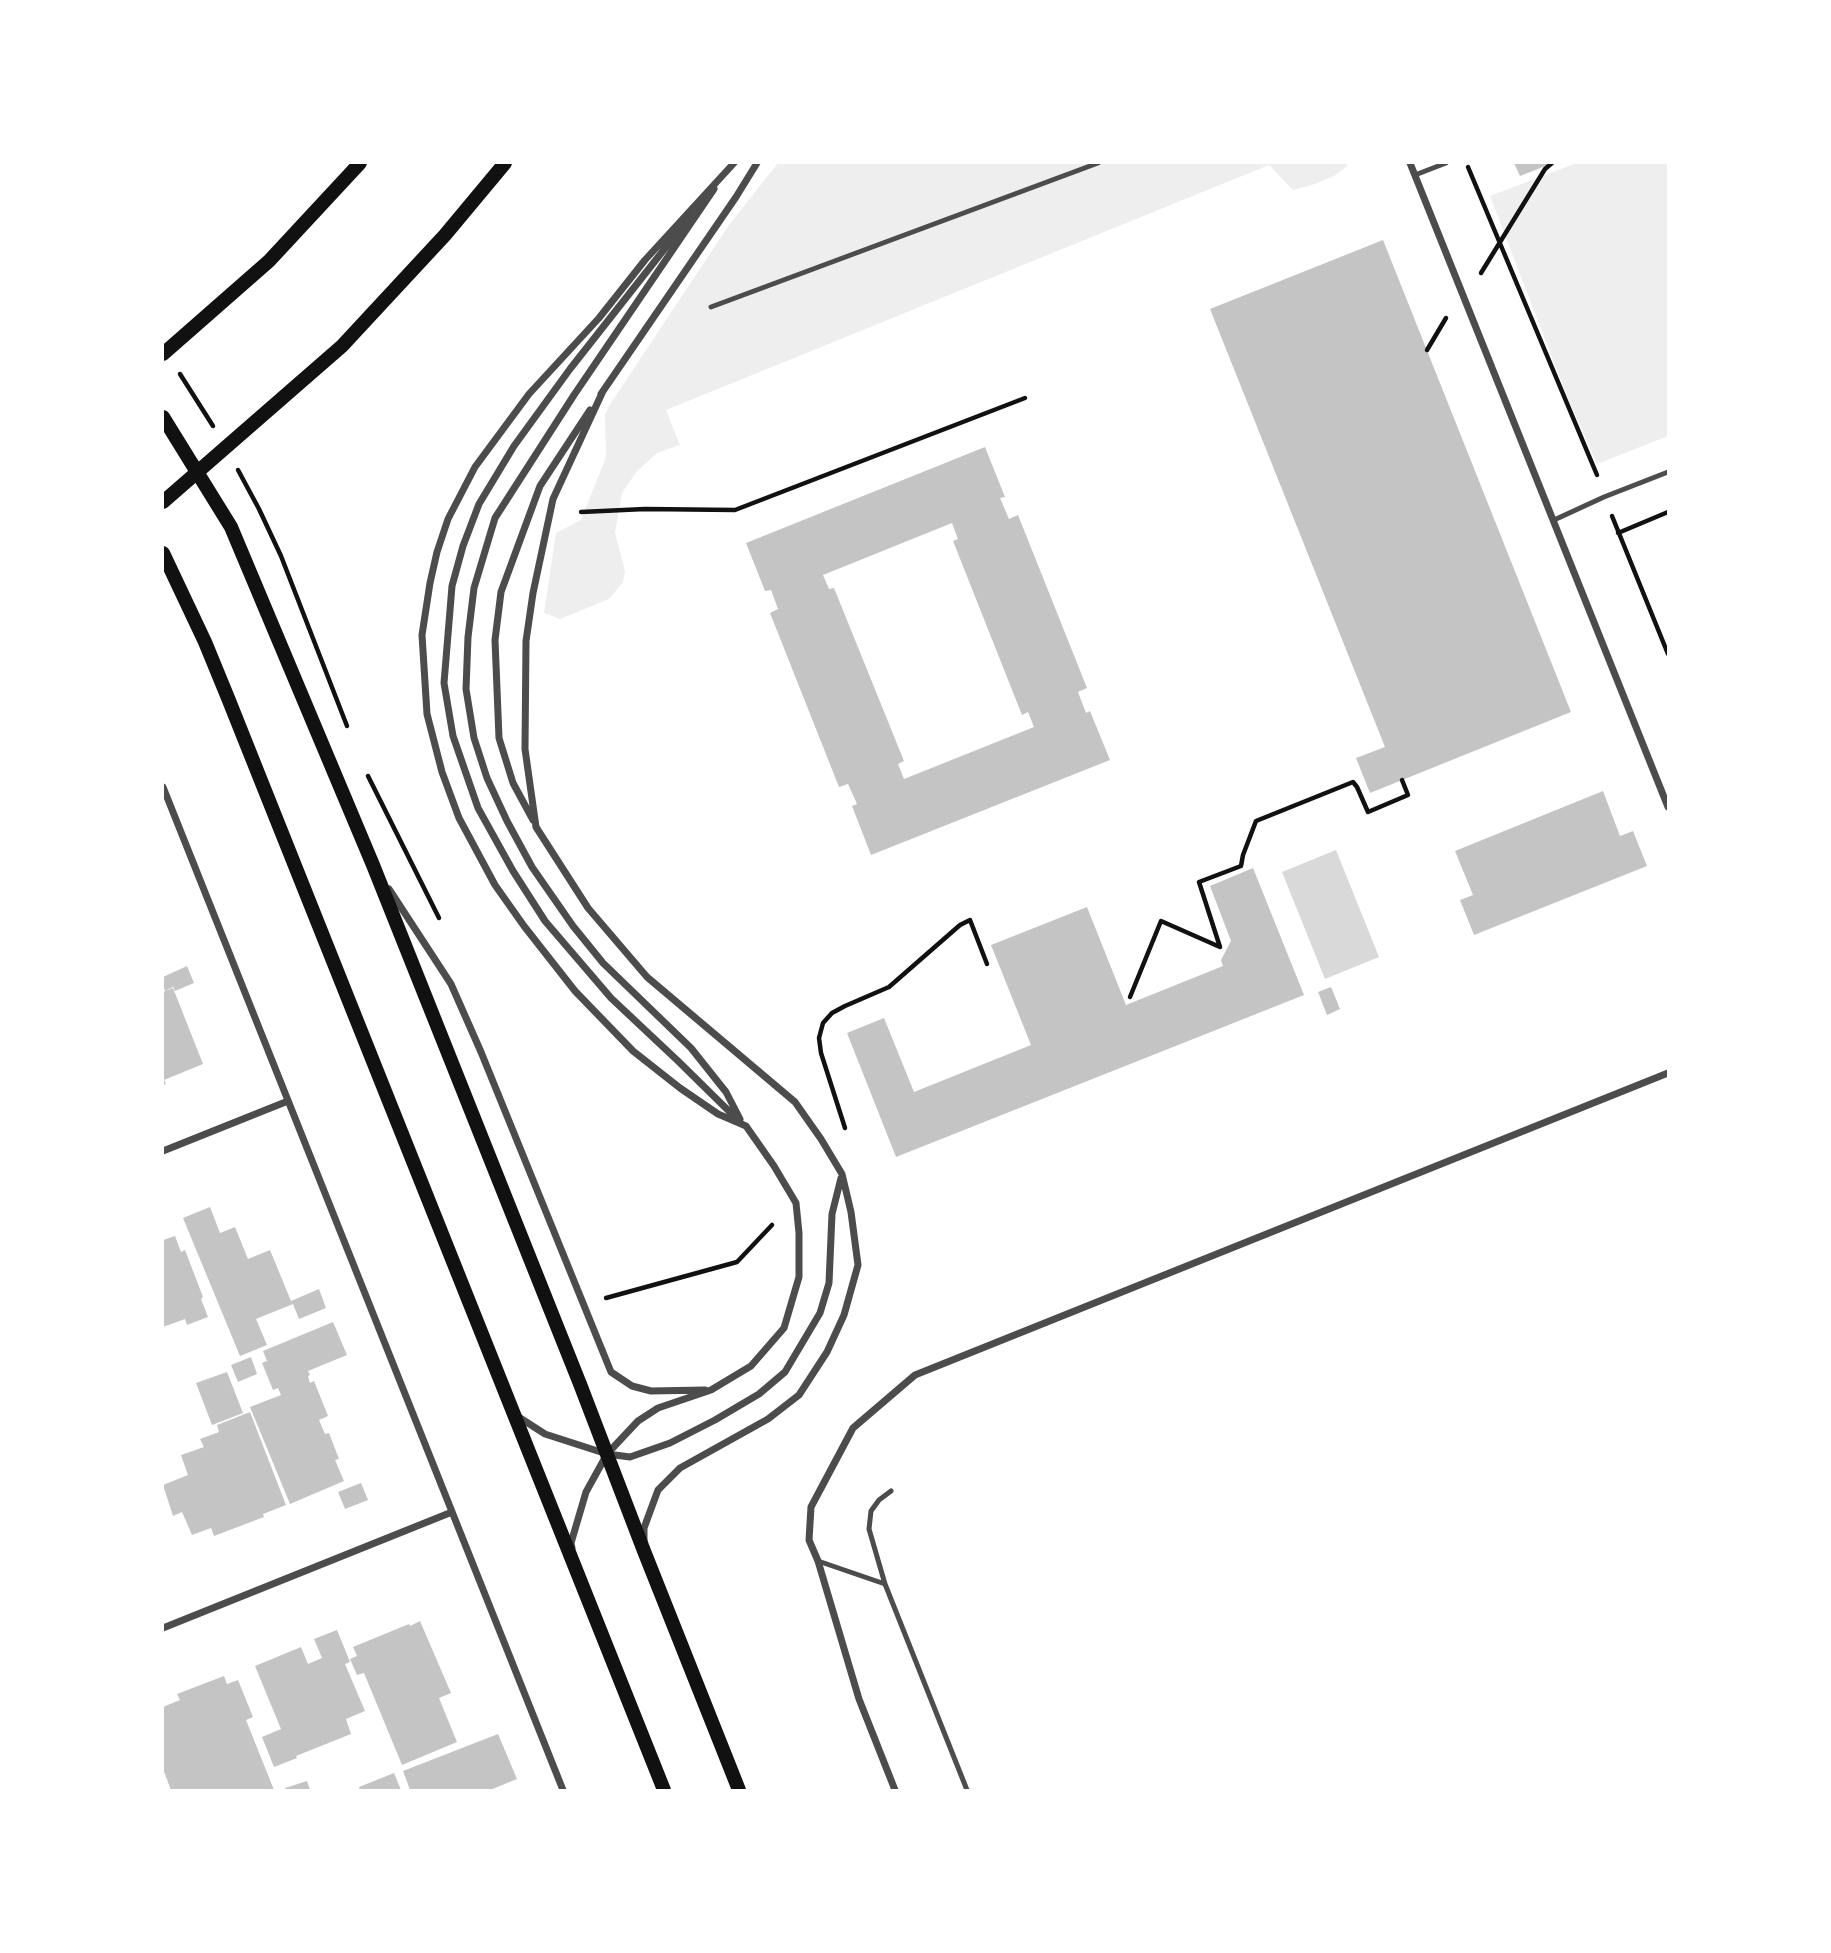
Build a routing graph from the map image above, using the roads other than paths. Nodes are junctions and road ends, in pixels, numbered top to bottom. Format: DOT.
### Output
graph roads {
  1 [pos="360,163"];
  2 [pos="505,163"];
  3 [pos="757,163"];
  4 [pos="1098,163"];
  5 [pos="1410,163"];
  6 [pos="1446,163"];
  7 [pos="732,164"];
  8 [pos="1415,175"];
  9 [pos="711,307"];
  10 [pos="163,354"];
  11 [pos="603,391"];
  12 [pos="163,417"];
  13 [pos="1668,472"];
  14 [pos="163,502"];
  15 [pos="1554,520"];
  16 [pos="163,553"];
  17 [pos="163,787"];
  18 [pos="1668,807"];
  19 [pos="536,827"];
  20 [pos="373,865"];
  21 [pos="1668,1073"];
  22 [pos="288,1101"];
  23 [pos="744,1126"];
  24 [pos="163,1151"];
  25 [pos="842,1174"];
  26 [pos="711,1390"];
  27 [pos="512,1412"];
  28 [pos="607,1454"];
  29 [pos="891,1491"];
  30 [pos="452,1512"];
  31 [pos="644,1550"];
  32 [pos="818,1561"];
  33 [pos="579,1576"];
  34 [pos="885,1584"];
  35 [pos="163,1628"];
  36 [pos="563,1790"];
  37 [pos="664,1790"];
  38 [pos="739,1790"];
  39 [pos="895,1790"];
  40 [pos="967,1790"];
  1 -- 10 [label="main road"];
  2 -- 14 [label="main road"];
  3 -- 11 [label="street"];
  4 -- 9 [label="lane"];
  5 -- 8 [label="street"];
  6 -- 8 [label="lane"];
  7 -- 23 [label="street"];
  7 -- 23 [label="street"];
  7 -- 23 [label="street"];
  8 -- 15 [label="street"];
  11 -- 19 [label="street"];
  11 -- 19 [label="street"];
  12 -- 20 [label="main road"];
  13 -- 15 [label="lane"];
  15 -- 18 [label="street"];
  16 -- 27 [label="main road"];
  17 -- 22 [label="street"];
  19 -- 25 [label="street"];
  20 -- 26 [label="street"];
  20 -- 28 [label="main road"];
  21 -- 32 [label="street"];
  22 -- 24 [label="street"];
  22 -- 30 [label="street"];
  23 -- 26 [label="street"];
  25 -- 28 [label="street"];
  25 -- 31 [label="street"];
  26 -- 28 [label="street"];
  27 -- 28 [label="street"];
  27 -- 33 [label="main road"];
  28 -- 31 [label="main road"];
  28 -- 33 [label="street"];
  29 -- 34 [label="lane"];
  30 -- 35 [label="street"];
  30 -- 36 [label="street"];
  31 -- 38 [label="main road"];
  32 -- 34 [label="lane"];
  32 -- 39 [label="street"];
  33 -- 37 [label="main road"];
  34 -- 40 [label="lane"];
}
